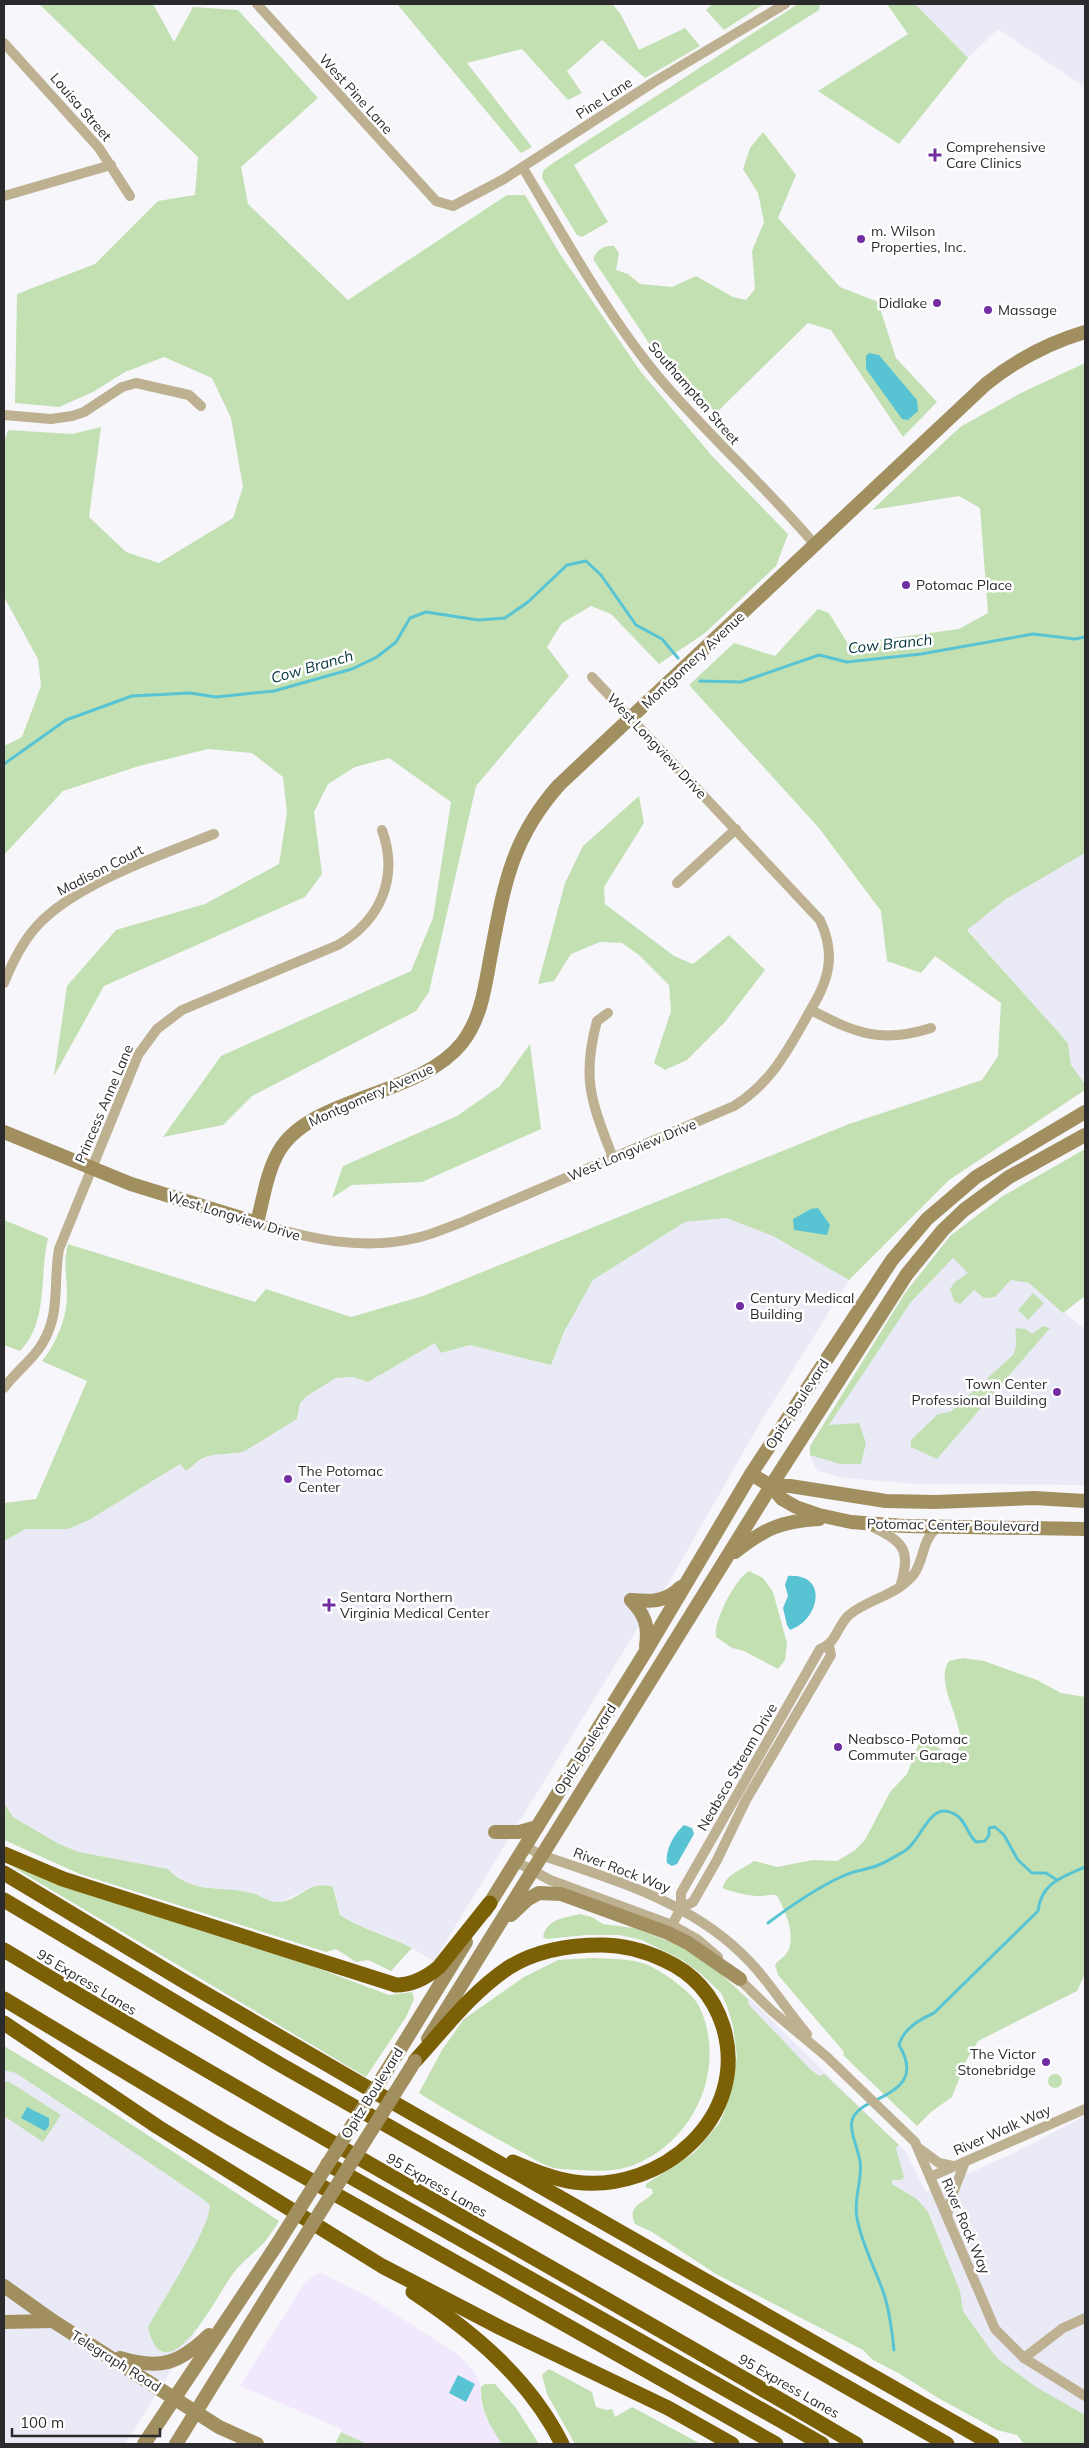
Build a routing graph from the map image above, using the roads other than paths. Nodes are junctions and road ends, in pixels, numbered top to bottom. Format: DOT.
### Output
graph roads {
  1 [pos="257,4"];
  2 [pos="785,4"];
  3 [pos="4,43"];
  4 [pos="111,165"];
  5 [pos="522,168"];
  6 [pos="4,196"];
  7 [pos="130,196"];
  8 [pos="436,201"];
  9 [pos="1085,332"];
  10 [pos="201,406"];
  11 [pos="4,415"];
  12 [pos="816,546"];
  13 [pos="592,676"];
  14 [pos="631,718"];
  15 [pos="736,828"];
  16 [pos="382,830"];
  17 [pos="214,834"];
  18 [pos="678,883"];
  19 [pos="4,983"];
  20 [pos="811,1010"];
  21 [pos="608,1013"];
  22 [pos="931,1028"];
  23 [pos="1085,1112"];
  24 [pos="4,1132"];
  25 [pos="1085,1134"];
  26 [pos="613,1158"];
  27 [pos="91,1168"];
  28 [pos="258,1223"];
  29 [pos="4,1388"];
  30 [pos="752,1474"];
  31 [pos="771,1486"];
  32 [pos="1085,1501"];
  33 [pos="834,1519"];
  34 [pos="868,1524"];
  35 [pos="937,1527"];
  36 [pos="1085,1529"];
  37 [pos="728,1557"];
  38 [pos="688,1579"];
  39 [pos="901,1584"];
  40 [pos="829,1646"];
  41 [pos="646,1651"];
  42 [pos="537,1827"];
  43 [pos="495,1832"];
  44 [pos="524,1846"];
  45 [pos="4,1854"];
  46 [pos="541,1855"];
  47 [pos="515,1861"];
  48 [pos="532,1871"];
  49 [pos="4,1873"];
  50 [pos="4,1900"];
  51 [pos="490,1904"];
  52 [pos="681,1908"];
  53 [pos="672,1925"];
  54 [pos="492,1936"];
  55 [pos="4,1950"];
  56 [pos="740,1980"];
  57 [pos="4,1999"];
  58 [pos="4,2023"];
  59 [pos="827,2057"];
  60 [pos="415,2061"];
  61 [pos="1085,2109"];
  62 [pos="450,2135"];
  63 [pos="917,2145"];
  64 [pos="964,2162"];
  65 [pos="328,2164"];
  66 [pos="954,2166"];
  67 [pos="344,2174"];
  68 [pos="930,2177"];
  69 [pos="947,2216"];
  70 [pos="359,2252"];
  71 [pos="4,2286"];
  72 [pos="243,2295"];
  73 [pos="1085,2318"];
  74 [pos="52,2321"];
  75 [pos="4,2322"];
  76 [pos="102,2352"];
  77 [pos="1024,2358"];
  78 [pos="1085,2396"];
  79 [pos="174,2398"];
  80 [pos="195,2412"];
  81 [pos="144,2444"];
  82 [pos="176,2444"];
  83 [pos="257,2444"];
  84 [pos="562,2444"];
  85 [pos="732,2444"];
  86 [pos="776,2444"];
  87 [pos="822,2444"];
  88 [pos="856,2444"];
  89 [pos="947,2444"];
  90 [pos="992,2444"];
  1 -- 8 [label="street, West Pine Lane"];
  2 -- 5 [label="street, Pine Lane"];
  3 -- 4 [label="street, Louisa Street"];
  4 -- 6 [label="street"];
  4 -- 7 [label="street, Louisa Street"];
  5 -- 8 [label="street, Pine Lane"];
  5 -- 12 [label="street, Southampton Street"];
  9 -- 12 [label="main road, Montgomery Avenue"];
  10 -- 11 [label="street"];
  12 -- 14 [label="main road, Montgomery Avenue"];
  13 -- 14 [label="street, West Longview Drive"];
  14 -- 15 [label="street, West Longview Drive"];
  14 -- 28 [label="main road, Montgomery Avenue"];
  15 -- 18 [label="street"];
  15 -- 20 [label="street, West Longview Drive"];
  16 -- 27 [label="street, Princess Anne Lane"];
  17 -- 19 [label="street, Madison Court"];
  20 -- 22 [label="street"];
  20 -- 26 [label="street, West Longview Drive"];
  21 -- 26 [label="street"];
  23 -- 30 [label="main road, Opitz Boulevard"];
  24 -- 27 [label="main road, West Longview Drive"];
  25 -- 31 [label="main road, Opitz Boulevard"];
  26 -- 28 [label="street, West Longview Drive"];
  27 -- 28 [label="main road, West Longview Drive"];
  27 -- 29 [label="street, Princess Anne Lane"];
  30 -- 31 [label="main road, Potomac Center Boulevard"];
  30 -- 38 [label="main road, Opitz Boulevard"];
  31 -- 32 [label="main road, Potomac Center Boulevard"];
  31 -- 33 [label="main road, Potomac Center Boulevard"];
  31 -- 37 [label="main road, Opitz Boulevard"];
  33 -- 34 [label="main road, Potomac Center Boulevard"];
  33 -- 37 [label="main road"];
  34 -- 35 [label="main road, Potomac Center Boulevard"];
  34 -- 39 [label="street"];
  35 -- 36 [label="main road, Potomac Center Boulevard"];
  35 -- 39 [label="street, Neabsco Stream Drive"];
  37 -- 46 [label="main road, Opitz Boulevard"];
  38 -- 41 [label="main road, Opitz Boulevard"];
  38 -- 41 [label="main road"];
  39 -- 40 [label="street, Neabsco Stream Drive"];
  40 -- 52 [label="street, Neabsco Stream Drive"];
  40 -- 52 [label="street, Neabsco Stream Drive"];
  41 -- 42 [label="main road, Opitz Boulevard"];
  42 -- 43 [label="main road"];
  42 -- 44 [label="main road, Opitz Boulevard"];
  44 -- 46 [label="street, River Rock Way"];
  44 -- 47 [label="main road, Opitz Boulevard"];
  45 -- 51 [label="highway"];
  46 -- 48 [label="main road, Opitz Boulevard"];
  46 -- 52 [label="street, River Rock Way"];
  47 -- 48 [label="street, River Rock Way"];
  47 -- 51 [label="main road, Opitz Boulevard"];
  48 -- 53 [label="street, River Rock Way"];
  48 -- 54 [label="main road, Opitz Boulevard"];
  49 -- 62 [label="highway"];
  50 -- 89 [label="highway"];
  51 -- 65 [label="main road, Opitz Boulevard, bridge"];
  52 -- 53 [label="street, Neabsco Stream Drive"];
  52 -- 59 [label="street, River Rock Way"];
  53 -- 56 [label="street, River Rock Way"];
  54 -- 56 [label="main road"];
  54 -- 60 [label="main road, Opitz Boulevard"];
  55 -- 88 [label="highway, 95 Express Lanes"];
  56 -- 59 [label="street, River Rock Way"];
  57 -- 86 [label="highway"];
  58 -- 70 [label="highway"];
  59 -- 63 [label="street, River Rock Way"];
  60 -- 62 [label="highway"];
  60 -- 67 [label="main road, Opitz Boulevard, bridge"];
  61 -- 64 [label="street, River Walk Way"];
  62 -- 90 [label="highway"];
  63 -- 66 [label="street"];
  63 -- 68 [label="street, River Rock Way"];
  64 -- 66 [label="street, River Walk Way"];
  64 -- 69 [label="street"];
  65 -- 67 [label="highway"];
  65 -- 72 [label="main road, Opitz Boulevard, bridge"];
  66 -- 68 [label="street, River Walk Way"];
  67 -- 80 [label="main road, Opitz Boulevard, bridge"];
  67 -- 87 [label="highway"];
  68 -- 69 [label="street, River Rock Way"];
  69 -- 77 [label="street, River Rock Way"];
  70 -- 84 [label="highway"];
  70 -- 85 [label="highway"];
  71 -- 74 [label="main road, Telegraph Road"];
  72 -- 76 [label="main road"];
  72 -- 79 [label="main road, Opitz Boulevard"];
  73 -- 77 [label="street"];
  74 -- 75 [label="main road"];
  74 -- 76 [label="main road, Telegraph Road"];
  76 -- 79 [label="main road, Telegraph Road"];
  77 -- 78 [label="street, River Rock Way"];
  79 -- 80 [label="main road, Telegraph Road"];
  79 -- 81 [label="main road, Opitz Boulevard"];
  80 -- 82 [label="main road, Opitz Boulevard"];
  80 -- 83 [label="main road, Telegraph Road"];
}
